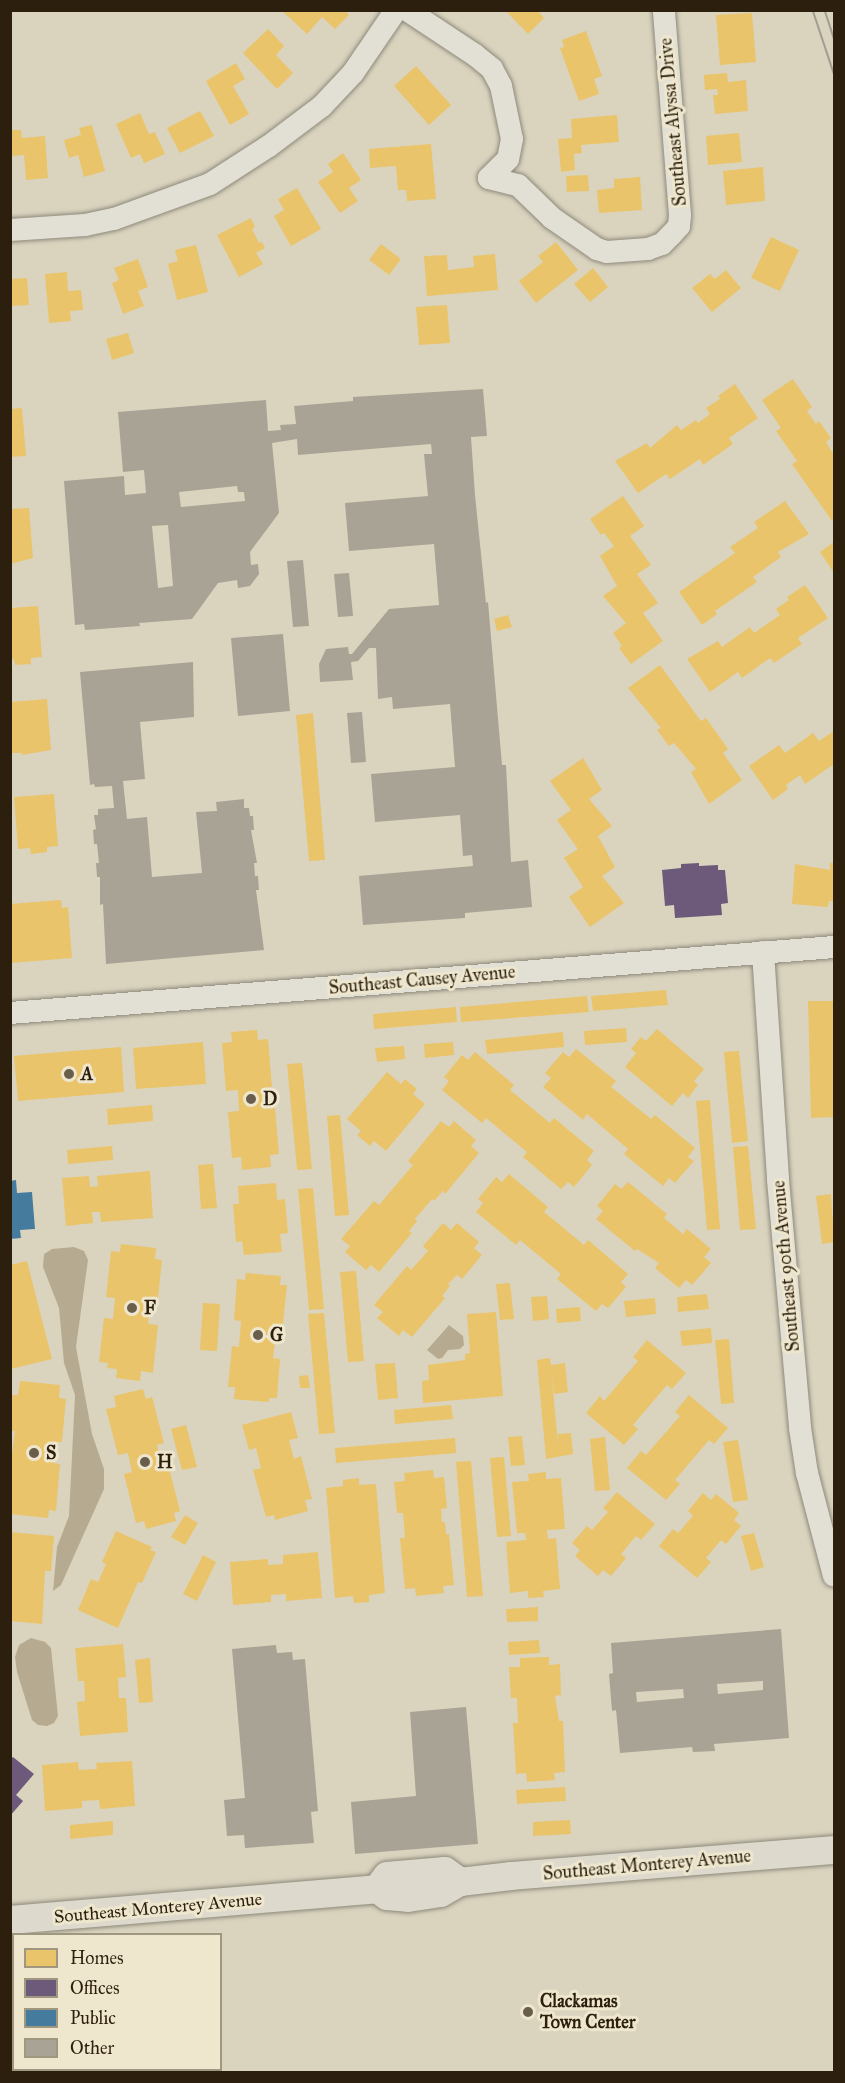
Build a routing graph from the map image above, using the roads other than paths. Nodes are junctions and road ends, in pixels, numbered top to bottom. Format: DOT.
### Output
graph roads {
  1 [pos="396,10"];
  2 [pos="406,10"];
  3 [pos="664,10"];
  4 [pos="10,230"];
  5 [pos="834,947"];
  6 [pos="763,952"];
  7 [pos="10,1013"];
  8 [pos="834,1576"];
  9 [pos="834,1850"];
  10 [pos="10,1920"];
  1 -- 4 [label="street"];
  2 -- 3 [label="street, Southeast Alyssa Drive"];
  5 -- 6 [label="street, Southeast Causey Avenue"];
  6 -- 7 [label="street, Southeast Causey Avenue"];
  6 -- 8 [label="street, Southeast 90th Avenue"];
  9 -- 10 [label="main road, Southeast Monterey Avenue"];
}
